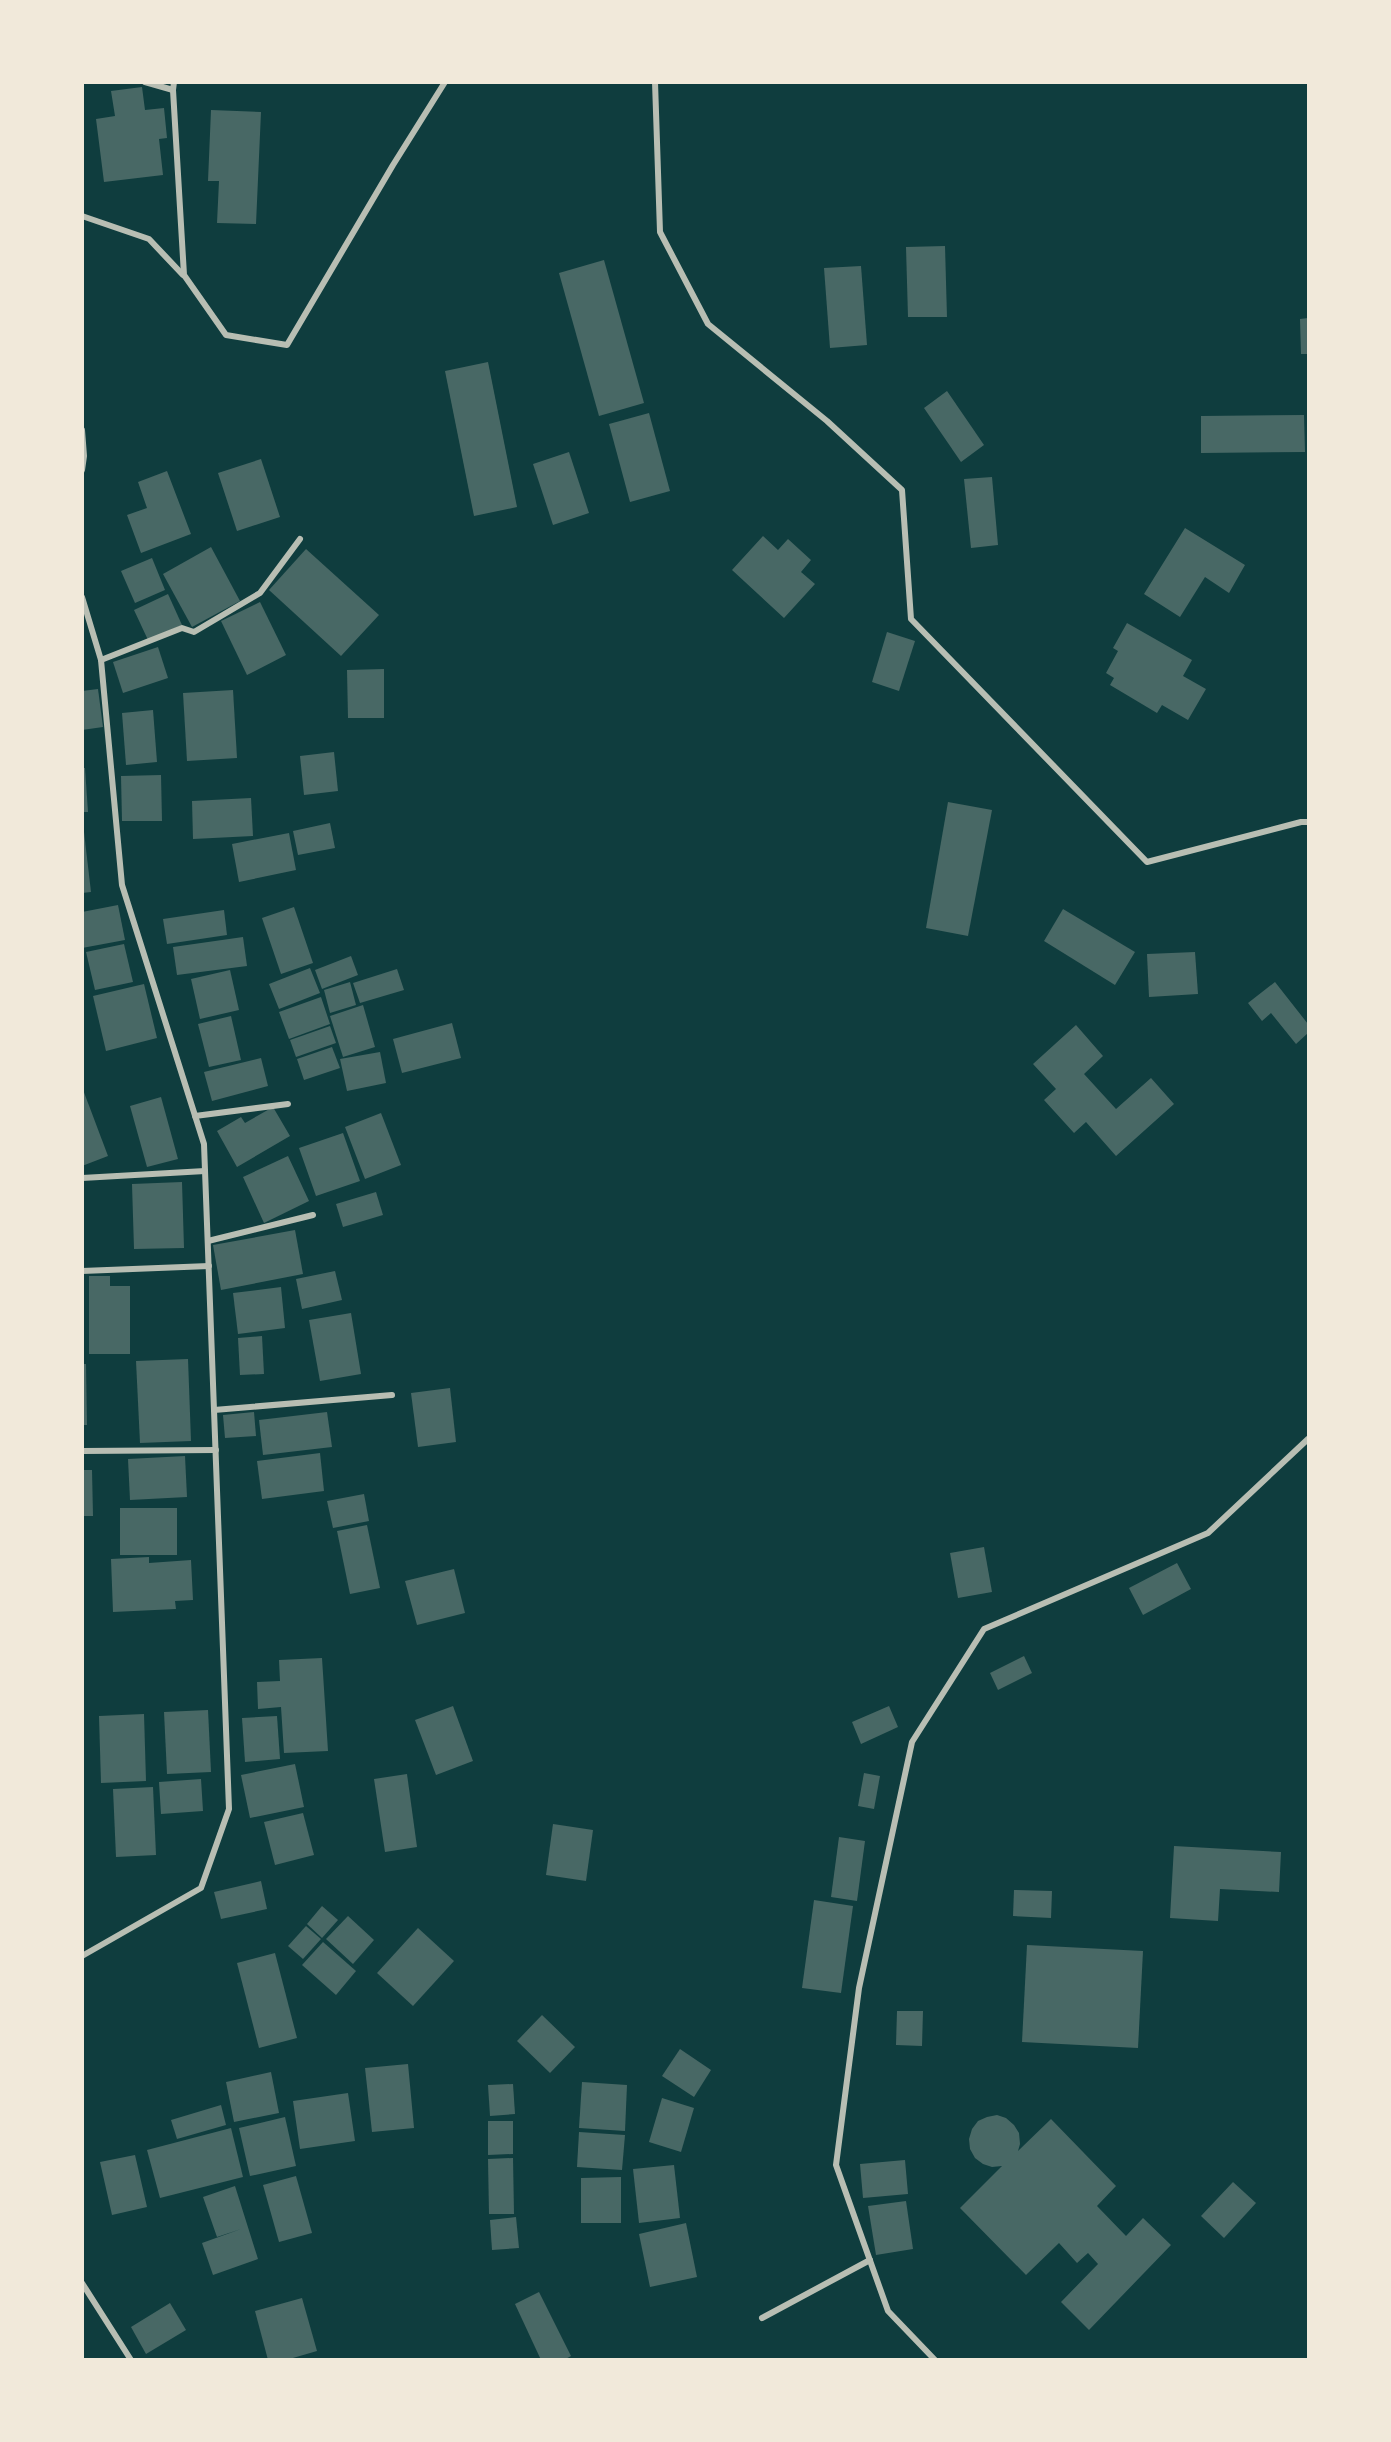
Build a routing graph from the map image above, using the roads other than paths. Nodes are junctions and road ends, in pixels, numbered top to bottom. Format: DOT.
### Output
graph roads {
  1 [pos="145,82"];
  2 [pos="445,82"];
  3 [pos="655,82"];
  4 [pos="174,86"];
  5 [pos="82,216"];
  6 [pos="184,276"];
  7 [pos="82,430"];
  8 [pos="82,470"];
  9 [pos="300,540"];
  10 [pos="82,597"];
  11 [pos="101,660"];
  12 [pos="1308,822"];
  13 [pos="288,1104"];
  14 [pos="195,1116"];
  15 [pos="205,1171"];
  16 [pos="82,1178"];
  17 [pos="313,1215"];
  18 [pos="208,1240"];
  19 [pos="209,1266"];
  20 [pos="82,1270"];
  21 [pos="392,1395"];
  22 [pos="214,1410"];
  23 [pos="1308,1439"];
  24 [pos="216,1450"];
  25 [pos="82,1451"];
  26 [pos="82,1956"];
  27 [pos="870,2260"];
  28 [pos="82,2283"];
  29 [pos="762,2318"];
  30 [pos="131,2360"];
  31 [pos="935,2360"];
  1 -- 4 [label="street"];
  2 -- 6 [label="street"];
  3 -- 12 [label="street"];
  4 -- 6 [label="street"];
  5 -- 6 [label="street"];
  7 -- 8 [label="street"];
  9 -- 11 [label="street"];
  10 -- 11 [label="street"];
  11 -- 14 [label="street"];
  13 -- 14 [label="street"];
  14 -- 15 [label="street"];
  15 -- 16 [label="street"];
  15 -- 18 [label="street"];
  17 -- 18 [label="street"];
  18 -- 19 [label="street"];
  19 -- 20 [label="street"];
  19 -- 22 [label="street"];
  21 -- 22 [label="street"];
  22 -- 24 [label="street"];
  23 -- 27 [label="street"];
  24 -- 25 [label="street"];
  24 -- 26 [label="street"];
  27 -- 29 [label="street"];
  27 -- 31 [label="street"];
  28 -- 30 [label="street"];
}
